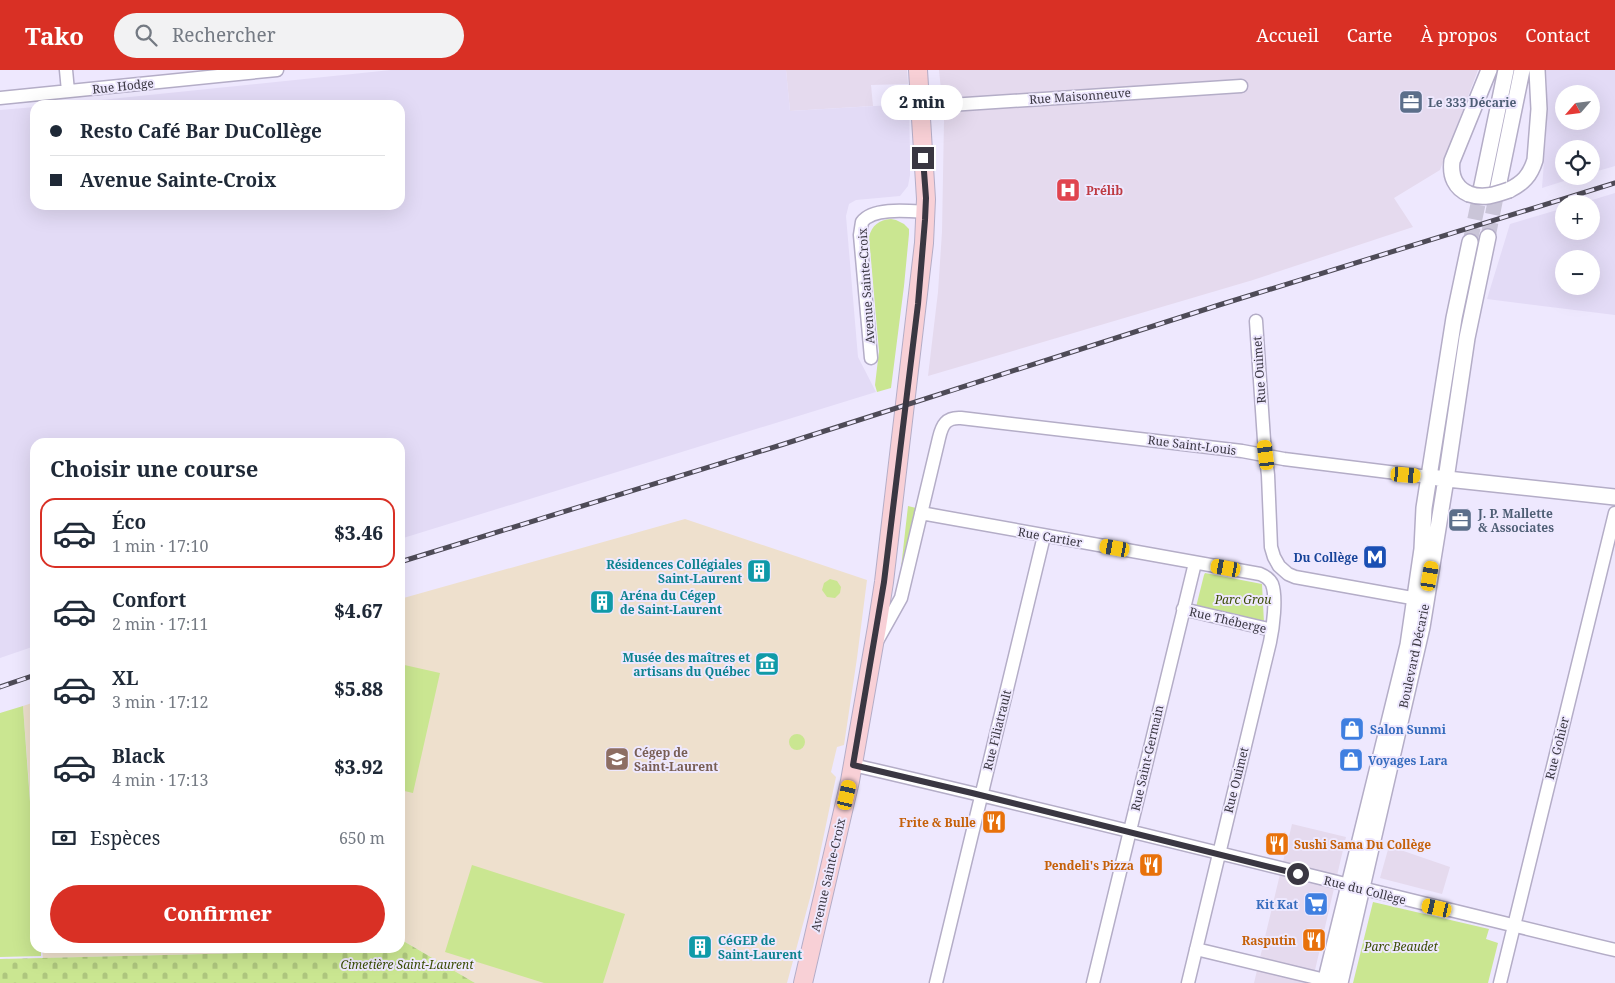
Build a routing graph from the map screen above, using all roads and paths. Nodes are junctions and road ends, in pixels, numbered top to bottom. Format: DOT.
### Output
graph roads {
  1 [pos="66,70"];
  2 [pos="277,70"];
  3 [pos="918,70"];
  4 [pos="1489,70"];
  5 [pos="1506,70"];
  6 [pos="1522,70"];
  7 [pos="1537,70"];
  8 [pos="1240,86"];
  9 [pos="68,91"];
  10 [pos="0,98"];
  11 [pos="920,107"];
  12 [pos="1498,187"];
  13 [pos="1475,192"];
  14 [pos="926,212"];
  15 [pos="1488,237"];
  16 [pos="1470,242"];
  17 [pos="1256,321"];
  18 [pos="871,358"];
  19 [pos="948,420"];
  20 [pos="1266,455"];
  21 [pos="1429,477"];
  22 [pos="1446,479"];
  23 [pos="1615,497"];
  24 [pos="921,513"];
  25 [pos="1615,513"];
  26 [pos="1044,536"];
  27 [pos="1194,563"];
  28 [pos="1267,578"];
  29 [pos="1420,599"];
  30 [pos="1183,609"];
  31 [pos="1272,630"];
  32 [pos="873,648"];
  33 [pos="853,765"];
  34 [pos="982,795"];
  35 [pos="1129,832"];
  36 [pos="1219,854"];
  37 [pos="1355,888"];
  38 [pos="1513,926"];
  39 [pos="1196,949"];
  40 [pos="1615,950"];
  41 [pos="1330,982"];
  42 [pos="802,983"];
  43 [pos="936,983"];
  44 [pos="1093,983"];
  45 [pos="1188,983"];
  46 [pos="1500,983"];
  1 -- 9 [label="street"];
  2 -- 9 [label="street, Rue Hodge"];
  3 -- 11 [label="main road, Avenue Sainte-Croix"];
  4 -- 13 [label="street"];
  5 -- 13 [label="street"];
  6 -- 12 [label="street"];
  7 -- 13 [label="street, bridge"];
  8 -- 11 [label="street, Rue Maisonneuve"];
  9 -- 10 [label="street, Rue Hodge"];
  11 -- 14 [label="main road, Avenue Sainte-Croix"];
  14 -- 18 [label="street, Avenue Sainte-Croix"];
  14 -- 32 [label="main road, Avenue Sainte-Croix"];
  15 -- 22 [label="street, Boulevard Décarie"];
  16 -- 21 [label="street, Boulevard Décarie"];
  17 -- 20 [label="street, Rue Ouimet"];
  19 -- 20 [label="street, Rue Saint-Louis"];
  19 -- 24 [label="street, Avenue Sainte-Croix"];
  20 -- 21 [label="street, Rue Saint-Louis"];
  20 -- 29 [label="street, Rue Ouimet"];
  21 -- 22 [label="street, Rue Saint-Louis"];
  21 -- 29 [label="street, Boulevard Décarie"];
  22 -- 23 [label="street, Rue Saint-Louis"];
  22 -- 29 [label="street, Boulevard Décarie"];
  24 -- 26 [label="street, Rue Cartier"];
  24 -- 32 [label="street, Avenue Sainte-Croix"];
  25 -- 38 [label="street, Rue Gohier"];
  26 -- 27 [label="street, Rue Cartier"];
  26 -- 34 [label="street, Rue Filiatrault"];
  27 -- 28 [label="street, Rue Cartier"];
  27 -- 30 [label="street, Rue Saint-Germain"];
  28 -- 31 [label="street, Rue Ouimet"];
  29 -- 37 [label="street, Boulevard Décarie"];
  30 -- 31 [label="street, Rue Théberge"];
  30 -- 35 [label="street, Rue Saint-Germain"];
  31 -- 36 [label="street, Rue Ouimet"];
  32 -- 33 [label="main road, Avenue Sainte-Croix"];
  33 -- 34 [label="street, Rue du Collège"];
  33 -- 42 [label="main road, Avenue Sainte-Croix"];
  34 -- 35 [label="street, Rue du Collège"];
  34 -- 43 [label="street, Rue Filiatrault"];
  35 -- 36 [label="street, Rue du Collège"];
  35 -- 44 [label="street, Rue Saint-Germain"];
  36 -- 37 [label="street, Rue du Collège"];
  36 -- 39 [label="street, Rue Ouimet"];
  37 -- 38 [label="street, Rue du Collège"];
  37 -- 41 [label="street, Boulevard Décarie"];
  38 -- 40 [label="street, Rue du Collège"];
  38 -- 46 [label="street, Rue Gohier"];
  39 -- 41 [label="street"];
  39 -- 45 [label="street, Rue Ouimet"];
}
